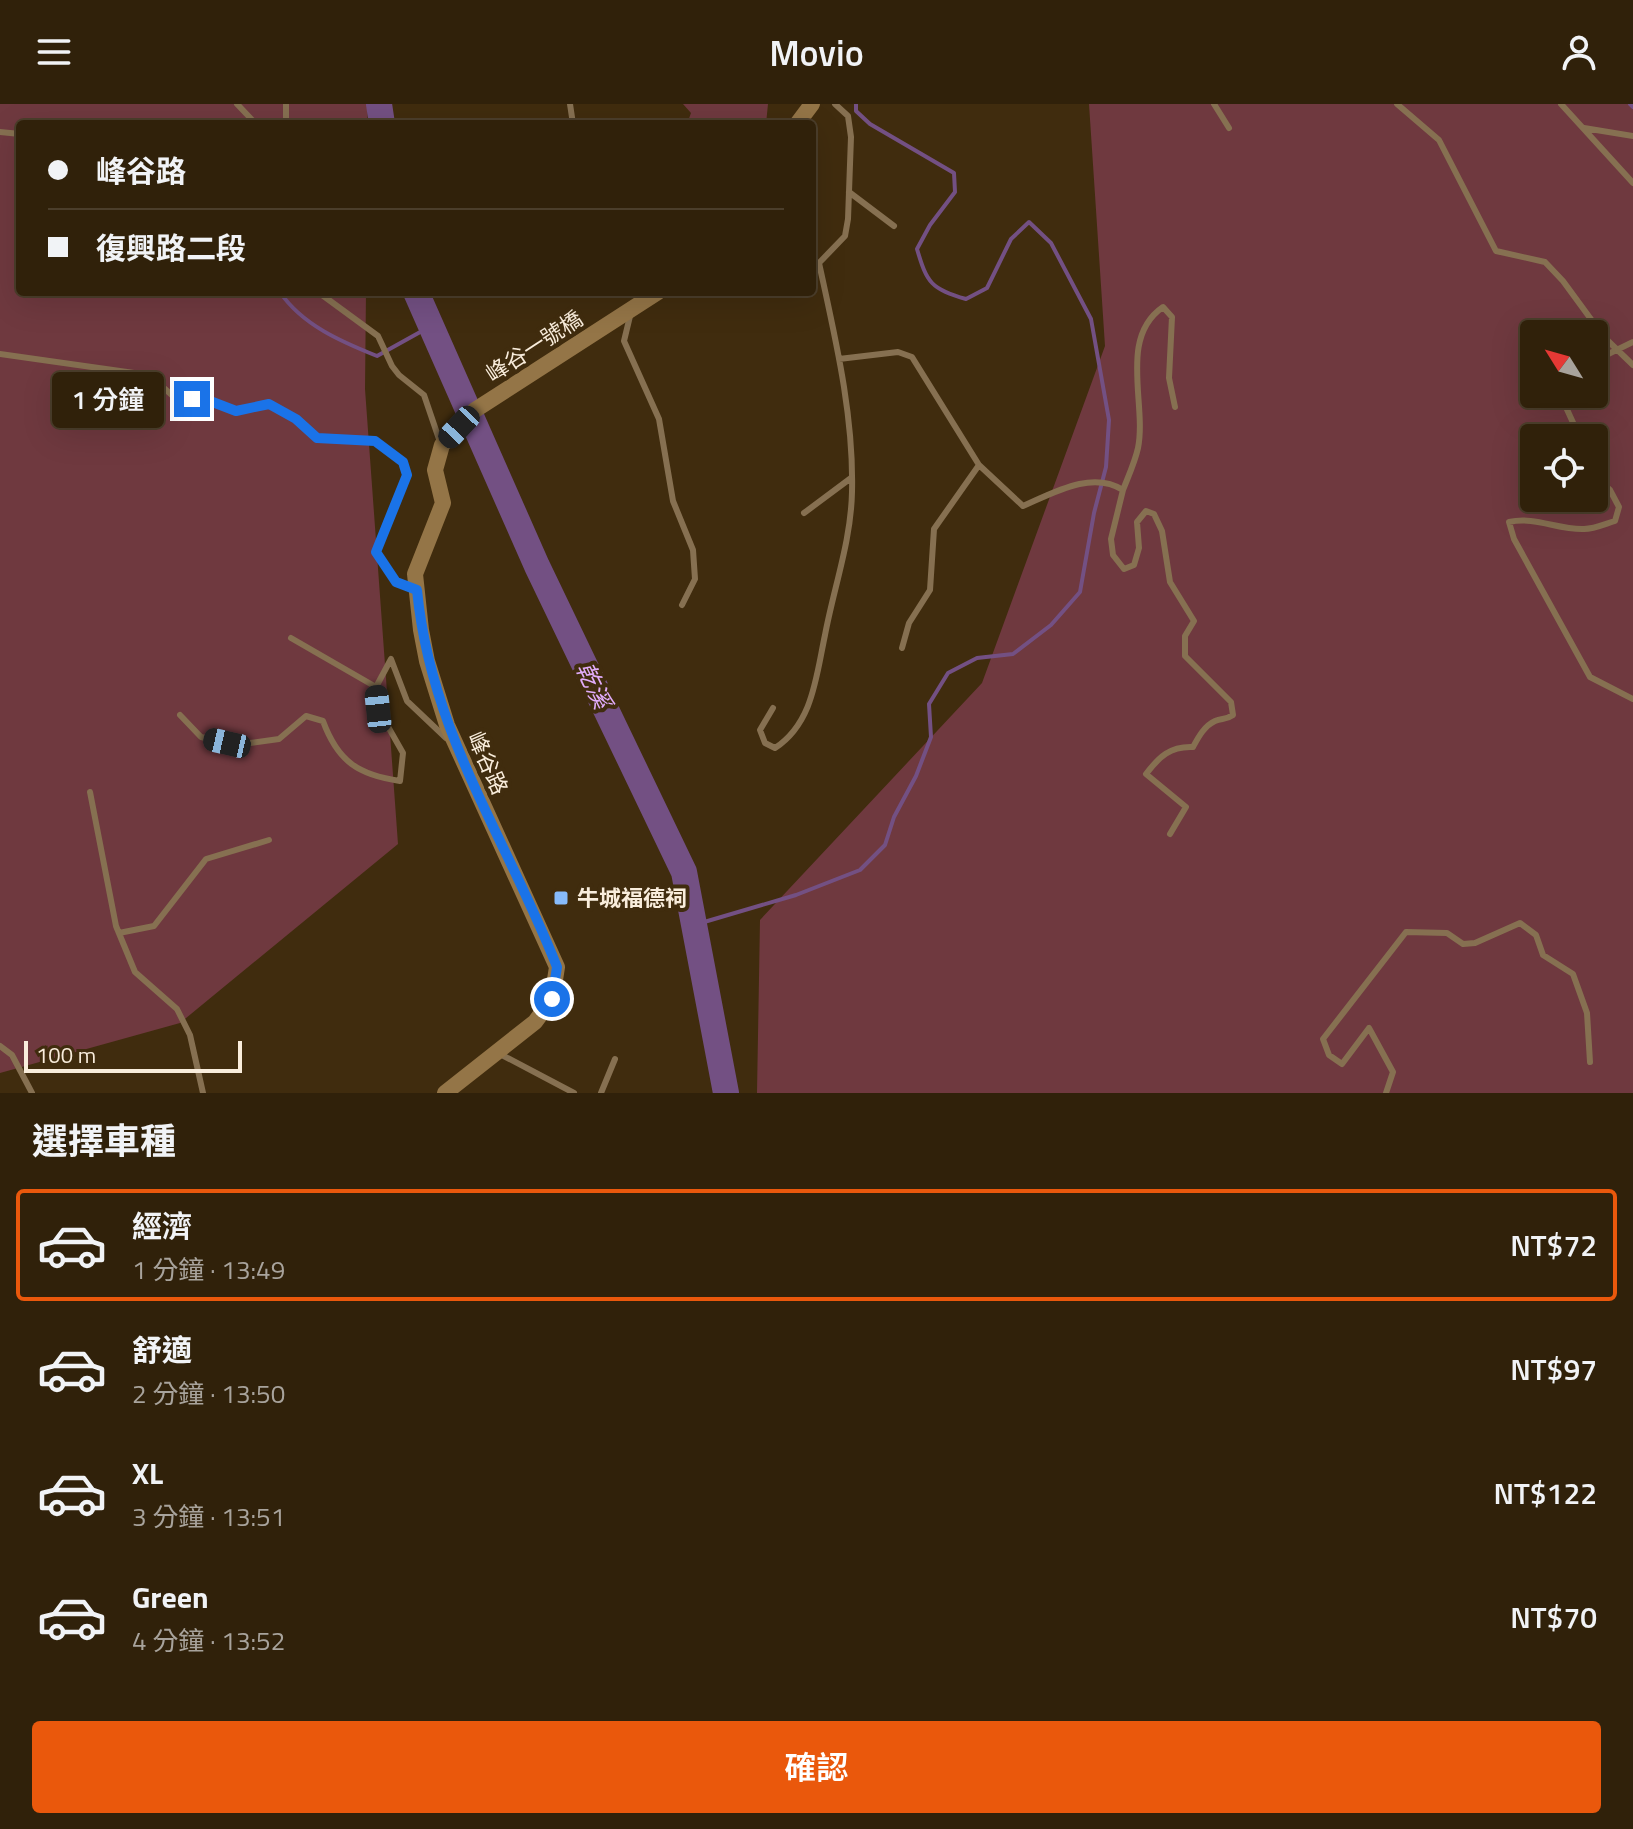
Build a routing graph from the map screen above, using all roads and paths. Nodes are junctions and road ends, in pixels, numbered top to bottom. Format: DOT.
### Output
graph roads {
  1 [pos="237,104"];
  2 [pos="835,104"];
  3 [pos="1214,104"];
  4 [pos="1397,104"];
  5 [pos="1561,104"];
  6 [pos="252,120"];
  7 [pos="1229,128"];
  8 [pos="1584,128"];
  9 [pos="1633,136"];
  10 [pos="1633,183"];
  11 [pos="849,192"];
  12 [pos="894,226"];
  13 [pos="323,296"];
  14 [pos="652,296"];
  15 [pos="632,309"];
  16 [pos="1633,342"];
  17 [pos="1617,350"];
  18 [pos="0,354"];
  19 [pos="1608,354"];
  20 [pos="839,359"];
  21 [pos="1633,365"];
  22 [pos="1175,407"];
  23 [pos="442,445"];
  24 [pos="979,465"];
  25 [pos="851,478"];
  26 [pos="1608,488"];
  27 [pos="1123,490"];
  28 [pos="804,513"];
  29 [pos="417,590"];
  30 [pos="682,605"];
  31 [pos="291,638"];
  32 [pos="902,648"];
  33 [pos="376,687"];
  34 [pos="1633,699"];
  35 [pos="773,708"];
  36 [pos="180,715"];
  37 [pos="456,747"];
  38 [pos="90,792"];
  39 [pos="1170,834"];
  40 [pos="269,840"];
  41 [pos="119,933"];
  42 [pos="0,1046"];
  43 [pos="497,1053"];
  44 [pos="615,1059"];
  45 [pos="1590,1062"];
  46 [pos="32,1093"];
  47 [pos="203,1093"];
  48 [pos="445,1093"];
  49 [pos="574,1093"];
  50 [pos="601,1093"];
  51 [pos="1386,1093"];
  1 -- 6 [label="lane"];
  2 -- 11 [label="lane"];
  3 -- 7 [label="lane"];
  4 -- 17 [label="lane"];
  5 -- 8 [label="lane"];
  8 -- 9 [label="lane"];
  8 -- 10 [label="lane"];
  11 -- 12 [label="lane"];
  11 -- 20 [label="lane"];
  13 -- 23 [label="lane"];
  14 -- 15 [label="street"];
  15 -- 23 [label="street, 峰谷一號橋"];
  15 -- 30 [label="lane"];
  16 -- 17 [label="lane"];
  17 -- 19 [label="lane"];
  17 -- 21 [label="lane"];
  18 -- 29 [label="lane"];
  20 -- 24 [label="lane"];
  20 -- 25 [label="lane"];
  22 -- 27 [label="lane"];
  23 -- 29 [label="street, 峰谷路"];
  24 -- 27 [label="lane"];
  24 -- 32 [label="lane"];
  25 -- 28 [label="lane"];
  25 -- 35 [label="lane"];
  26 -- 34 [label="lane"];
  27 -- 39 [label="lane"];
  29 -- 37 [label="street, 峰谷路"];
  31 -- 33 [label="lane"];
  33 -- 36 [label="lane"];
  33 -- 37 [label="lane"];
  37 -- 43 [label="street, 峰谷路"];
  38 -- 41 [label="lane"];
  40 -- 41 [label="lane"];
  41 -- 47 [label="lane"];
  42 -- 46 [label="lane"];
  43 -- 48 [label="street, 峰谷路"];
  43 -- 49 [label="lane"];
  44 -- 50 [label="lane"];
  45 -- 51 [label="lane"];
}
